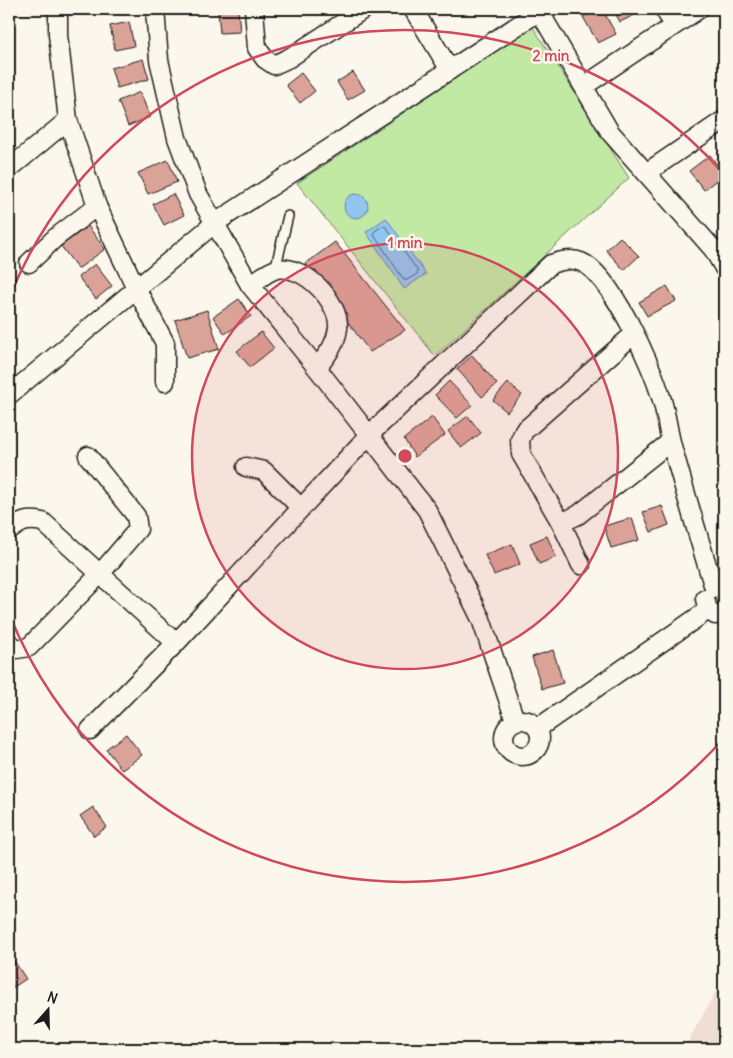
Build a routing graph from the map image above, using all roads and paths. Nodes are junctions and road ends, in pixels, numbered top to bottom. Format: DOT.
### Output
graph roads {
  1 [pos="58,9"];
  2 [pos="155,9"];
  3 [pos="254,9"];
  4 [pos="364,9"];
  5 [pos="413,9"];
  6 [pos="664,9"];
  7 [pos="699,9"];
  8 [pos="539,10"];
  9 [pos="674,26"];
  10 [pos="450,70"];
  11 [pos="584,86"];
  12 [pos="68,120"];
  13 [pos="724,120"];
  14 [pos="9,169"];
  15 [pos="646,173"];
  16 [pos="97,206"];
  17 [pos="288,216"];
  18 [pos="214,223"];
  19 [pos="29,263"];
  20 [pos="724,268"];
  21 [pos="275,270"];
  22 [pos="250,285"];
  23 [pos="136,288"];
  24 [pos="634,334"];
  25 [pos="317,368"];
  26 [pos="165,382"];
  27 [pos="9,395"];
  28 [pos="369,435"];
  29 [pos="670,442"];
  30 [pos="88,456"];
  31 [pos="246,467"];
  32 [pos="302,508"];
  33 [pos="561,523"];
  34 [pos="9,531"];
  35 [pos="581,565"];
  36 [pos="100,574"];
  37 [pos="719,588"];
  38 [pos="716,612"];
  39 [pos="9,643"];
  40 [pos="176,643"];
  41 [pos="515,720"];
  42 [pos="538,728"];
  43 [pos="90,730"];
  1 -- 12 [label="street"];
  2 -- 18 [label="street"];
  3 -- 4 [label="street"];
  5 -- 10 [label="street"];
  6 -- 9 [label="street"];
  7 -- 9 [label="street"];
  8 -- 10 [label="street"];
  8 -- 11 [label="street"];
  9 -- 11 [label="street"];
  10 -- 18 [label="street"];
  11 -- 15 [label="street"];
  12 -- 14 [label="street"];
  12 -- 16 [label="street"];
  13 -- 15 [label="street"];
  15 -- 20 [label="street"];
  16 -- 19 [label="street"];
  16 -- 23 [label="street"];
  17 -- 21 [label="lane"];
  18 -- 22 [label="street"];
  18 -- 23 [label="street"];
  21 -- 22 [label="street"];
  21 -- 25 [label="street"];
  22 -- 25 [label="street"];
  23 -- 26 [label="street"];
  23 -- 27 [label="street"];
  24 -- 28 [label="street"];
  24 -- 29 [label="street"];
  24 -- 33 [label="street"];
  25 -- 28 [label="street"];
  28 -- 32 [label="street"];
  28 -- 41 [label="street"];
  29 -- 33 [label="street"];
  29 -- 37 [label="street"];
  30 -- 36 [label="street"];
  31 -- 32 [label="street"];
  32 -- 40 [label="street"];
  33 -- 35 [label="street"];
  34 -- 36 [label="street"];
  36 -- 39 [label="street"];
  36 -- 40 [label="street"];
  37 -- 38 [label="street"];
  38 -- 42 [label="street"];
  40 -- 43 [label="street"];
  41 -- 42 [label="street"];
  41 -- 42 [label="street"];
}
